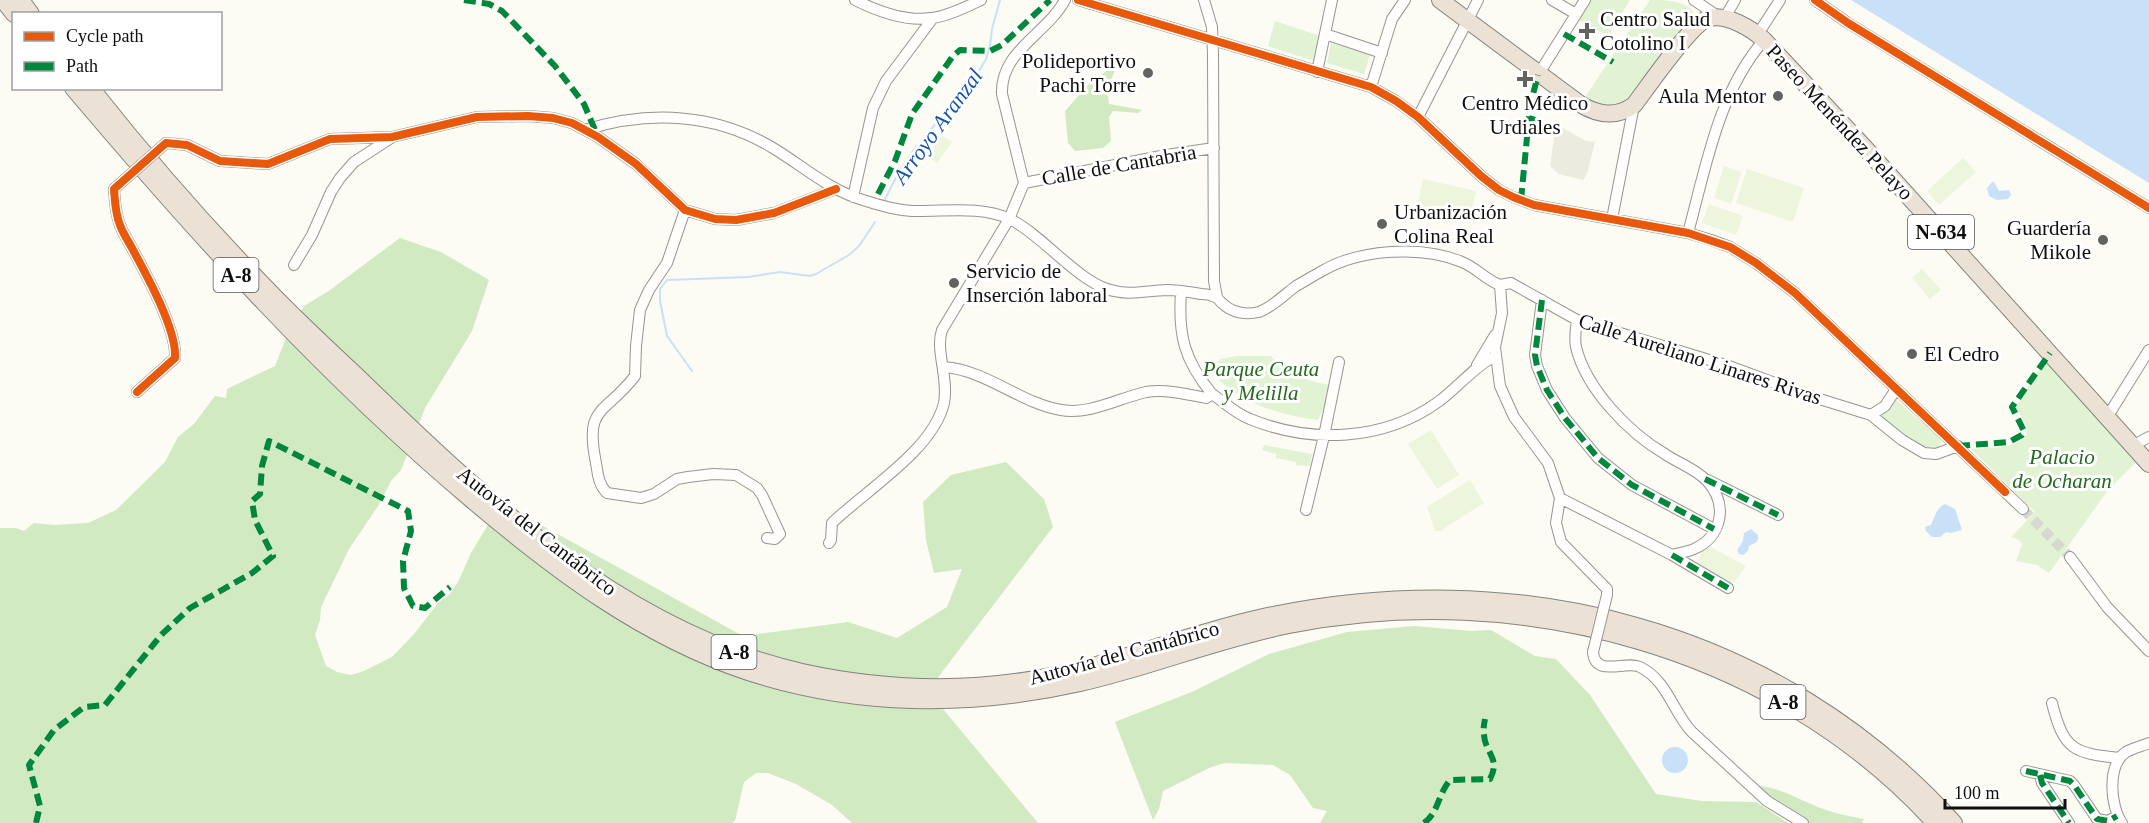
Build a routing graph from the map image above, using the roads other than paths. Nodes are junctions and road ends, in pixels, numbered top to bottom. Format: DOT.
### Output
graph roads {
  1 [pos="3,0"];
  2 [pos="855,0"];
  3 [pos="981,0"];
  4 [pos="1065,0"];
  5 [pos="1078,0"];
  6 [pos="1332,0"];
  7 [pos="1406,0"];
  8 [pos="1440,0"];
  9 [pos="1479,0"];
  10 [pos="1552,0"];
  11 [pos="1585,0"];
  12 [pos="1694,0"];
  13 [pos="1736,0"];
  14 [pos="1780,0"];
  15 [pos="1815,0"];
  16 [pos="1207,2"];
  17 [pos="12,12"];
  18 [pos="1576,14"];
  19 [pos="933,18"];
  20 [pos="1718,18"];
  21 [pos="1467,21"];
  22 [pos="1325,34"];
  23 [pos="1761,37"];
  24 [pos="1212,40"];
  25 [pos="1382,53"];
  26 [pos="1317,72"];
  27 [pos="1538,75"];
  28 [pos="1371,87"];
  29 [pos="75,90"];
  30 [pos="93,90"];
  31 [pos="1634,105"];
  32 [pos="1418,117"];
  33 [pos="585,130"];
  34 [pos="392,137"];
  35 [pos="1214,148"];
  36 [pos="1024,183"];
  37 [pos="836,189"];
  38 [pos="858,198"];
  39 [pos="2149,208"];
  40 [pos="685,210"];
  41 [pos="1009,219"];
  42 [pos="1612,219"];
  43 [pos="1688,233"];
  44 [pos="294,265"];
  45 [pos="1500,285"];
  46 [pos="1181,292"];
  47 [pos="1217,297"];
  48 [pos="1542,300"];
  49 [pos="1577,320"];
  50 [pos="1498,331"];
  51 [pos="2149,350"];
  52 [pos="1496,357"];
  53 [pos="1339,363"];
  54 [pos="944,367"];
  55 [pos="1472,373"];
  56 [pos="1896,389"];
  57 [pos="137,392"];
  58 [pos="1212,394"];
  59 [pos="1871,415"];
  60 [pos="2106,416"];
  61 [pos="1324,436"];
  62 [pos="2149,437"];
  63 [pos="1958,446"];
  64 [pos="2132,446"];
  65 [pos="2149,464"];
  66 [pos="1705,479"];
  67 [pos="1560,498"];
  68 [pos="2023,509"];
  69 [pos="1306,510"];
  70 [pos="1778,515"];
  71 [pos="1714,530"];
  72 [pos="767,538"];
  73 [pos="829,543"];
  74 [pos="1672,555"];
  75 [pos="2070,556"];
  76 [pos="1728,588"];
  77 [pos="2149,651"];
  78 [pos="2052,704"];
  79 [pos="2149,743"];
  80 [pos="2120,758"];
  81 [pos="2026,771"];
  82 [pos="2040,774"];
  83 [pos="2119,820"];
  84 [pos="1803,823"];
  85 [pos="1935,823"];
  86 [pos="1954,823"];
  87 [pos="2069,823"];
  1 -- 17 [label="highway"];
  2 -- 19 [label="street"];
  3 -- 19 [label="street"];
  4 -- 36 [label="street"];
  5 -- 24 [label="street"];
  6 -- 22 [label="street"];
  7 -- 25 [label="street"];
  8 -- 21 [label="highway"];
  9 -- 21 [label="street"];
  10 -- 18 [label="street"];
  11 -- 18 [label="street"];
  12 -- 20 [label="street"];
  13 -- 20 [label="street"];
  14 -- 23 [label="street"];
  15 -- 39 [label="street"];
  16 -- 24 [label="street"];
  18 -- 27 [label="street"];
  19 -- 38 [label="street"];
  20 -- 23 [label="highway, Paseo Menéndez Pelayo / N-634"];
  20 -- 31 [label="highway"];
  21 -- 27 [label="highway"];
  21 -- 32 [label="street"];
  22 -- 25 [label="street"];
  22 -- 26 [label="street"];
  23 -- 43 [label="street"];
  23 -- 60 [label="highway, Paseo Menéndez Pelayo / N-634"];
  24 -- 26 [label="street"];
  24 -- 35 [label="street"];
  25 -- 28 [label="street"];
  26 -- 28 [label="street"];
  27 -- 31 [label="highway"];
  28 -- 32 [label="street"];
  29 -- 85 [label="highway, Autovía del Cantábrico / A-8"];
  30 -- 86 [label="highway, Autovía del Cantábrico / A-8"];
  31 -- 42 [label="street"];
  32 -- 42 [label="street"];
  33 -- 34 [label="street"];
  33 -- 37 [label="street"];
  33 -- 40 [label="street"];
  34 -- 44 [label="street"];
  34 -- 57 [label="street, bridge"];
  35 -- 36 [label="street, Calle de Cantabria"];
  35 -- 47 [label="street"];
  36 -- 41 [label="street"];
  37 -- 38 [label="street"];
  37 -- 40 [label="street"];
  38 -- 41 [label="street"];
  40 -- 72 [label="street"];
  41 -- 46 [label="street"];
  41 -- 54 [label="street"];
  42 -- 43 [label="street"];
  43 -- 56 [label="street"];
  45 -- 47 [label="street, Calle Aureliano Linares Rivas"];
  45 -- 48 [label="street, Calle Aureliano Linares Rivas"];
  45 -- 50 [label="street"];
  46 -- 47 [label="street"];
  46 -- 58 [label="street"];
  48 -- 49 [label="street, Calle Aureliano Linares Rivas"];
  48 -- 71 [label="street"];
  49 -- 59 [label="street, Calle Aureliano Linares Rivas"];
  49 -- 66 [label="street"];
  50 -- 52 [label="street"];
  50 -- 55 [label="street"];
  51 -- 60 [label="street"];
  52 -- 55 [label="street"];
  52 -- 67 [label="street"];
  53 -- 61 [label="street"];
  54 -- 58 [label="street"];
  54 -- 73 [label="street"];
  55 -- 61 [label="street"];
  56 -- 59 [label="street"];
  56 -- 63 [label="street"];
  58 -- 61 [label="street"];
  59 -- 63 [label="street, Calle Aureliano Linares Rivas"];
  60 -- 64 [label="highway, Paseo Menéndez Pelayo / N-634"];
  61 -- 69 [label="street"];
  62 -- 64 [label="street"];
  63 -- 68 [label="street"];
  64 -- 65 [label="highway, Paseo Menéndez Pelayo / N-634"];
  66 -- 70 [label="street"];
  66 -- 71 [label="street"];
  67 -- 74 [label="street"];
  67 -- 84 [label="street, bridge"];
  71 -- 74 [label="street"];
  74 -- 76 [label="street"];
  75 -- 77 [label="street"];
  78 -- 80 [label="street"];
  79 -- 80 [label="street"];
  80 -- 83 [label="street"];
  81 -- 82 [label="street"];
  82 -- 83 [label="street"];
  82 -- 87 [label="street"];
}
